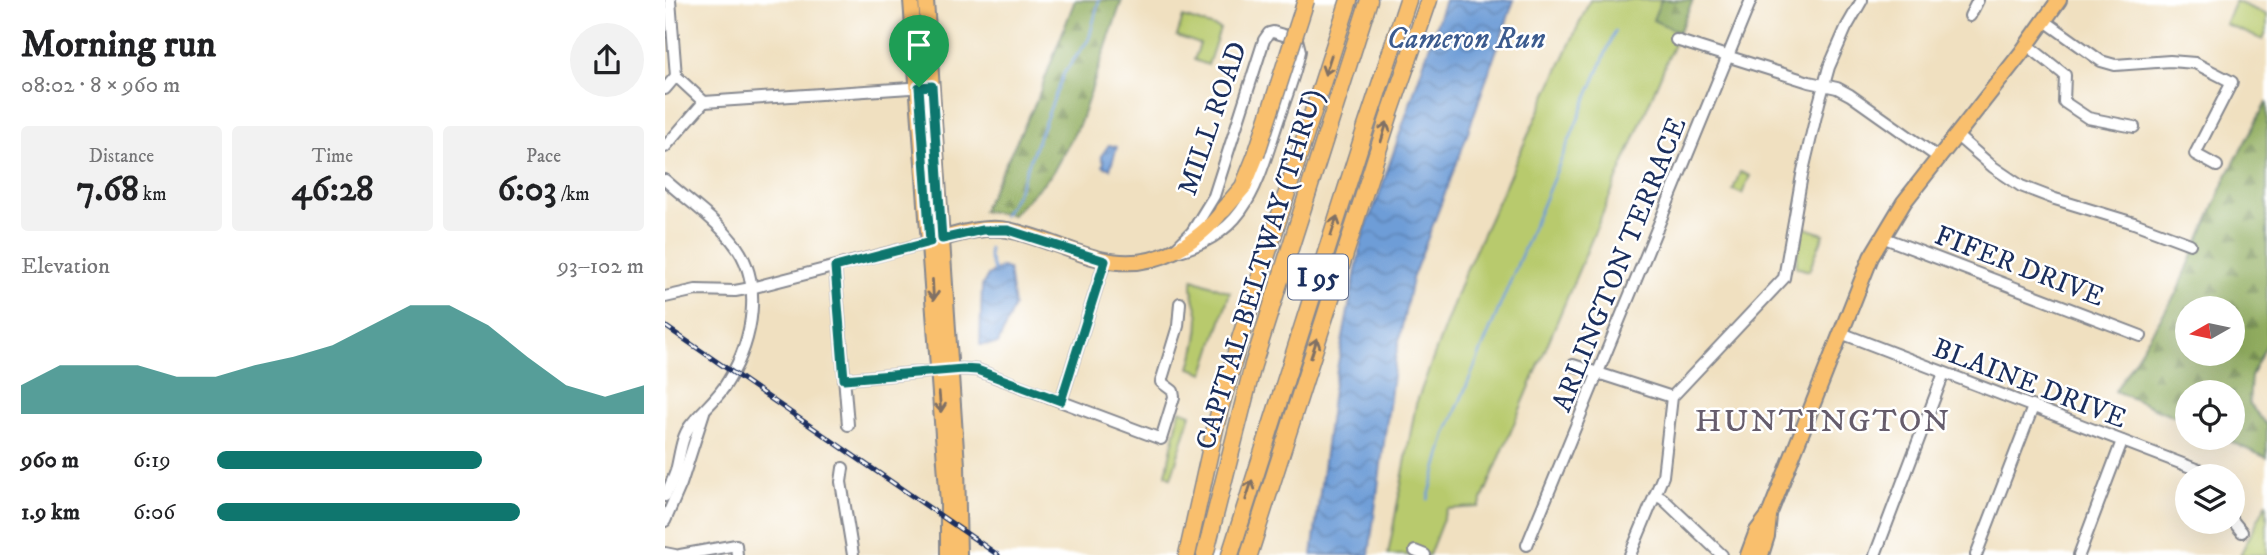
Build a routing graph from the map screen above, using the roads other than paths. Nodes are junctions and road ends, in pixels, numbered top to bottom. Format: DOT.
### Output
graph roads {
  1 [pos="670,0"];
  2 [pos="911,0"];
  3 [pos="926,0"];
  4 [pos="1295,0"];
  5 [pos="1305,0"];
  6 [pos="1349,0"];
  7 [pos="1369,0"];
  8 [pos="1408,0"];
  9 [pos="1429,0"];
  10 [pos="1751,0"];
  11 [pos="1862,0"];
  12 [pos="1977,0"];
  13 [pos="2059,0"];
  14 [pos="1970,16"];
  15 [pos="2045,21"];
  16 [pos="1676,40"];
  17 [pos="2027,45"];
  18 [pos="1728,56"];
  19 [pos="676,76"];
  20 [pos="1824,85"];
  21 [pos="925,87"];
  22 [pos="665,89"];
  23 [pos="704,102"];
  24 [pos="2134,127"];
  25 [pos="1956,135"];
  26 [pos="665,147"];
  27 [pos="1251,153"];
  28 [pos="1938,158"];
  29 [pos="2217,166"];
  30 [pos="665,180"];
  31 [pos="1223,210"];
  32 [pos="1882,237"];
  33 [pos="936,241"];
  34 [pos="2190,244"];
  35 [pos="1171,253"];
  36 [pos="1105,261"];
  37 [pos="835,267"];
  38 [pos="751,288"];
  39 [pos="665,298"];
  40 [pos="1180,303"];
  41 [pos="1841,333"];
  42 [pos="2141,336"];
  43 [pos="1573,365"];
  44 [pos="944,371"];
  45 [pos="1598,373"];
  46 [pos="1944,373"];
  47 [pos="844,379"];
  48 [pos="1672,397"];
  49 [pos="1061,401"];
  50 [pos="2033,407"];
  51 [pos="704,412"];
  52 [pos="1293,413"];
  53 [pos="848,425"];
  54 [pos="2122,441"];
  55 [pos="2180,464"];
  56 [pos="843,468"];
  57 [pos="1655,495"];
  58 [pos="665,496"];
  59 [pos="1769,514"];
  60 [pos="665,521"];
  61 [pos="1527,545"];
  62 [pos="665,553"];
  63 [pos="677,555"];
  64 [pos="737,555"];
  65 [pos="853,555"];
  66 [pos="948,555"];
  67 [pos="959,555"];
  68 [pos="1187,555"];
  69 [pos="1205,555"];
  70 [pos="1230,555"];
  71 [pos="1249,555"];
  72 [pos="1261,555"];
  73 [pos="1630,555"];
  74 [pos="1722,555"];
  75 [pos="1748,555"];
  76 [pos="1761,555"];
  77 [pos="1875,555"];
  78 [pos="1976,555"];
  79 [pos="2079,555"];
  1 -- 19 [label="street"];
  2 -- 21 [label="main road"];
  3 -- 21 [label="main road"];
  4 -- 27 [label="highway"];
  5 -- 27 [label="highway, bridge"];
  6 -- 68 [label="highway, I 95, one-way"];
  7 -- 69 [label="highway, CAPITAL BELTWAY (THRU) / I 95"];
  70 -- 8 [label="highway, CAPITAL BELTWAY (THRU) / I 95, one-way"];
  52 -- 9 [label="highway, I 95, one-way"];
  10 -- 18 [label="street, ARLINGTON TERRACE"];
  11 -- 20 [label="street"];
  12 -- 14 [label="street"];
  13 -- 15 [label="main road"];
  15 -- 17 [label="main road"];
  15 -- 29 [label="street"];
  16 -- 18 [label="street"];
  17 -- 24 [label="street"];
  17 -- 25 [label="main road"];
  18 -- 20 [label="street"];
  18 -- 45 [label="street, ARLINGTON TERRACE"];
  19 -- 22 [label="street"];
  19 -- 23 [label="street"];
  20 -- 28 [label="street"];
  20 -- 48 [label="street"];
  21 -- 23 [label="street"];
  21 -- 33 [label="main road"];
  23 -- 26 [label="street"];
  25 -- 28 [label="main road"];
  25 -- 34 [label="street"];
  27 -- 31 [label="highway"];
  28 -- 32 [label="main road"];
  30 -- 38 [label="street"];
  31 -- 35 [label="main road, MILL ROAD"];
  32 -- 41 [label="main road"];
  32 -- 42 [label="street, FIFER DRIVE"];
  33 -- 36 [label="main road, MILL ROAD"];
  33 -- 37 [label="street, MILL ROAD"];
  33 -- 44 [label="main road"];
  35 -- 35 [label="street, MILL ROAD"];
  35 -- 36 [label="main road, MILL ROAD"];
  36 -- 49 [label="street"];
  37 -- 38 [label="street, MILL ROAD"];
  37 -- 47 [label="street"];
  38 -- 39 [label="street, MILL ROAD"];
  38 -- 51 [label="street"];
  40 -- 49 [label="street"];
  41 -- 46 [label="street, BLAINE DRIVE"];
  41 -- 59 [label="main road"];
  43 -- 45 [label="street"];
  44 -- 47 [label="street"];
  44 -- 49 [label="street"];
  44 -- 66 [label="main road, one-way"];
  44 -- 67 [label="main road"];
  45 -- 48 [label="street"];
  45 -- 61 [label="street, ARLINGTON TERRACE"];
  46 -- 50 [label="street, BLAINE DRIVE"];
  46 -- 77 [label="street"];
  47 -- 53 [label="street"];
  48 -- 57 [label="street"];
  50 -- 54 [label="street, BLAINE DRIVE"];
  50 -- 78 [label="street"];
  51 -- 58 [label="street"];
  51 -- 60 [label="street"];
  52 -- 71 [label="highway, I 95"];
  52 -- 72 [label="highway"];
  54 -- 55 [label="street, BLAINE DRIVE"];
  54 -- 79 [label="street"];
  56 -- 65 [label="street"];
  57 -- 73 [label="street"];
  57 -- 74 [label="street"];
  59 -- 75 [label="main road"];
  59 -- 76 [label="main road"];
  62 -- 63 [label="street"];
  63 -- 64 [label="street"];
}
